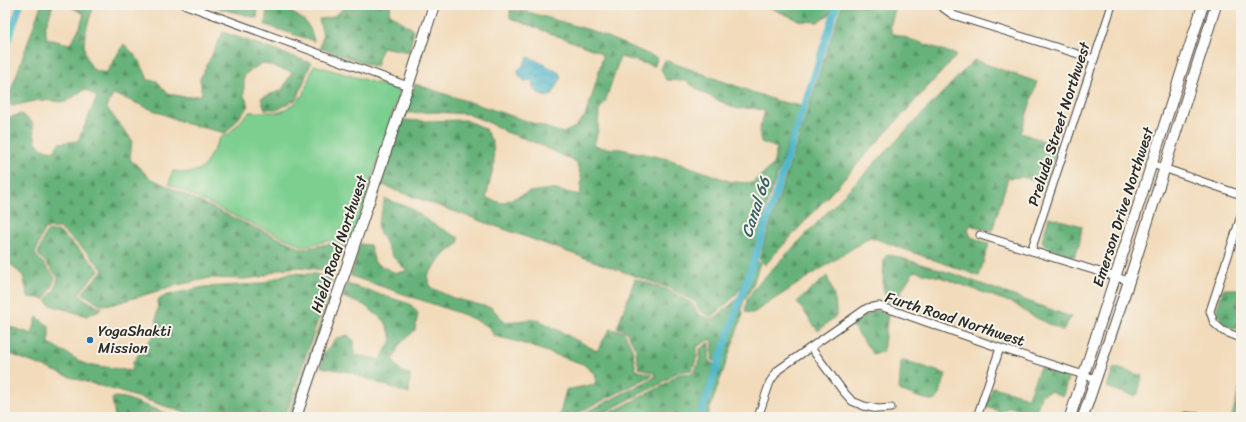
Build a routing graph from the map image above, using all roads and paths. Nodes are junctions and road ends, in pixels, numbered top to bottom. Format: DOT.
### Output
graph roads {
  1 [pos="186,5"];
  2 [pos="434,5"];
  3 [pos="939,5"];
  4 [pos="1112,5"];
  5 [pos="1203,5"];
  6 [pos="1216,5"];
  7 [pos="1094,59"];
  8 [pos="409,83"];
  9 [pos="1152,164"];
  10 [pos="1164,168"];
  11 [pos="1241,195"];
  12 [pos="1241,216"];
  13 [pos="980,235"];
  14 [pos="1233,242"];
  15 [pos="1241,245"];
  16 [pos="1031,251"];
  17 [pos="1116,277"];
  18 [pos="1128,281"];
  19 [pos="1241,338"];
  20 [pos="811,348"];
  21 [pos="1000,348"];
  22 [pos="1084,375"];
  23 [pos="1096,379"];
  24 [pos="891,408"];
  25 [pos="296,417"];
  26 [pos="758,417"];
  27 [pos="977,417"];
  28 [pos="1070,417"];
  29 [pos="1083,417"];
  30 [pos="1183,417"];
  31 [pos="1201,417"];
  1 -- 8 [label="street"];
  2 -- 8 [label="street, Hield Road Northwest"];
  3 -- 7 [label="street"];
  4 -- 7 [label="street, Prelude Street Northwest"];
  5 -- 9 [label="street, Emerson Drive Northwest"];
  6 -- 10 [label="street, Emerson Drive Northwest"];
  7 -- 16 [label="street, Prelude Street Northwest"];
  8 -- 25 [label="street, Hield Road Northwest"];
  9 -- 10 [label="street"];
  9 -- 17 [label="street, Emerson Drive Northwest"];
  10 -- 11 [label="street"];
  10 -- 18 [label="street, Emerson Drive Northwest"];
  12 -- 14 [label="street"];
  13 -- 16 [label="street"];
  14 -- 15 [label="street"];
  14 -- 19 [label="street"];
  16 -- 17 [label="street"];
  17 -- 18 [label="street"];
  17 -- 22 [label="street, Emerson Drive Northwest"];
  18 -- 23 [label="street, Emerson Drive Northwest"];
  20 -- 21 [label="street, Furth Road Northwest"];
  20 -- 24 [label="street"];
  20 -- 26 [label="street, Furth Road Northwest"];
  21 -- 22 [label="street, Furth Road Northwest"];
  21 -- 27 [label="street"];
  22 -- 23 [label="street, Furth Road Northwest"];
  22 -- 28 [label="street, Emerson Drive Northwest"];
  23 -- 29 [label="street, Emerson Drive Northwest"];
  30 -- 31 [label="street"];
}
